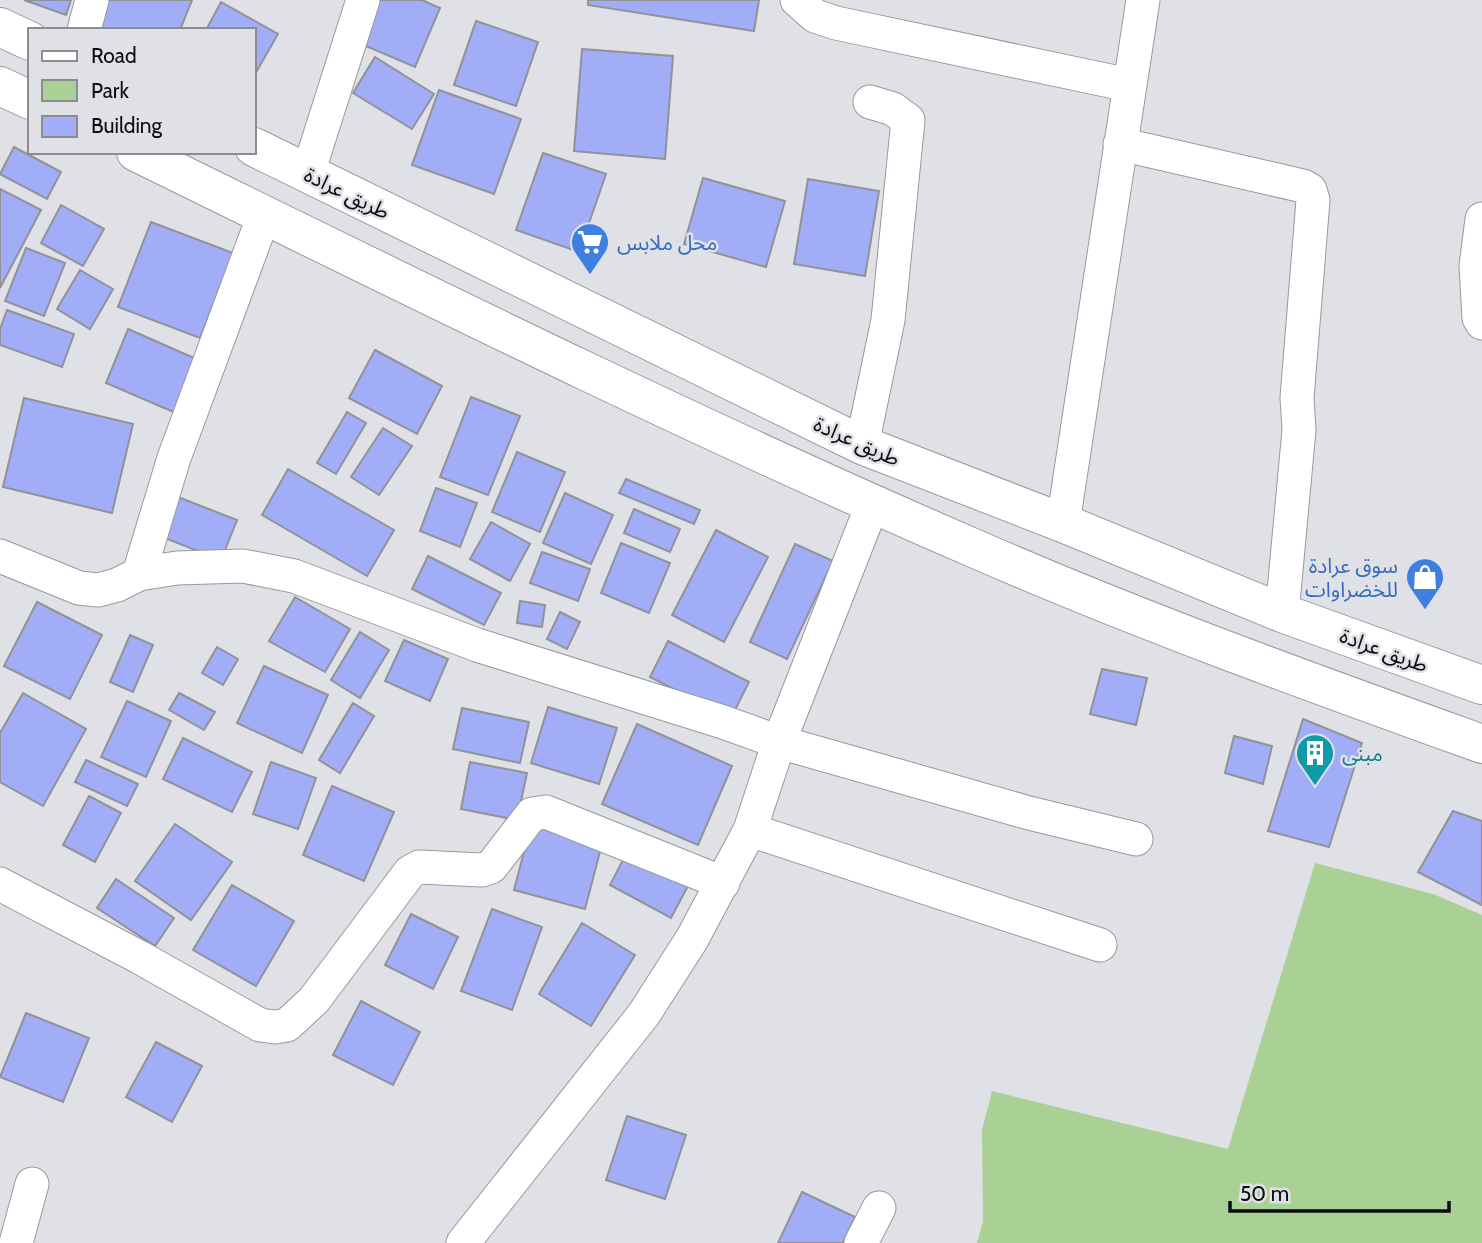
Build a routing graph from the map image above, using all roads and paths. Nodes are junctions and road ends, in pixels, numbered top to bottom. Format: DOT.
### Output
graph roads {
  1 [pos="92,0"];
  2 [pos="363,0"];
  3 [pos="797,0"];
  4 [pos="1143,0"];
  5 [pos="0,27"];
  6 [pos="85,28"];
  7 [pos="28,40"];
  8 [pos="1129,85"];
  9 [pos="0,86"];
  10 [pos="28,99"];
  11 [pos="870,102"];
  12 [pos="1120,144"];
  13 [pos="256,148"];
  14 [pos="140,154"];
  15 [pos="308,173"];
  16 [pos="264,215"];
  17 [pos="1482,219"];
  18 [pos="1482,323"];
  19 [pos="862,445"];
  20 [pos="873,503"];
  21 [pos="1063,523"];
  22 [pos="0,556"];
  23 [pos="139,574"];
  24 [pos="1282,613"];
  25 [pos="1482,685"];
  26 [pos="779,742"];
  27 [pos="1482,744"];
  28 [pos="750,830"];
  29 [pos="1136,839"];
  30 [pos="723,883"];
  31 [pos="0,884"];
  32 [pos="1100,945"];
  33 [pos="32,1184"];
  34 [pos="878,1208"];
  35 [pos="16,1243"];
  36 [pos="463,1243"];
  37 [pos="861,1243"];
  1 -- 6 [label="street"];
  2 -- 15 [label="street"];
  3 -- 8 [label="street"];
  4 -- 8 [label="street"];
  5 -- 7 [label="main road"];
  8 -- 12 [label="street"];
  9 -- 10 [label="main road"];
  11 -- 19 [label="street"];
  12 -- 21 [label="street"];
  12 -- 24 [label="street"];
  13 -- 15 [label="main road, طريق عرادة"];
  14 -- 16 [label="main road"];
  15 -- 19 [label="main road, طريق عرادة"];
  16 -- 20 [label="main road"];
  16 -- 23 [label="street"];
  17 -- 18 [label="street"];
  19 -- 21 [label="main road, طريق عرادة"];
  20 -- 26 [label="street"];
  20 -- 27 [label="main road"];
  21 -- 24 [label="main road, طريق عرادة"];
  22 -- 23 [label="street"];
  23 -- 26 [label="street"];
  24 -- 25 [label="main road, طريق عرادة"];
  26 -- 28 [label="street"];
  26 -- 29 [label="street"];
  28 -- 30 [label="street"];
  28 -- 32 [label="street"];
  30 -- 31 [label="street"];
  30 -- 36 [label="street"];
  33 -- 35 [label="street"];
  34 -- 37 [label="street"];
}
